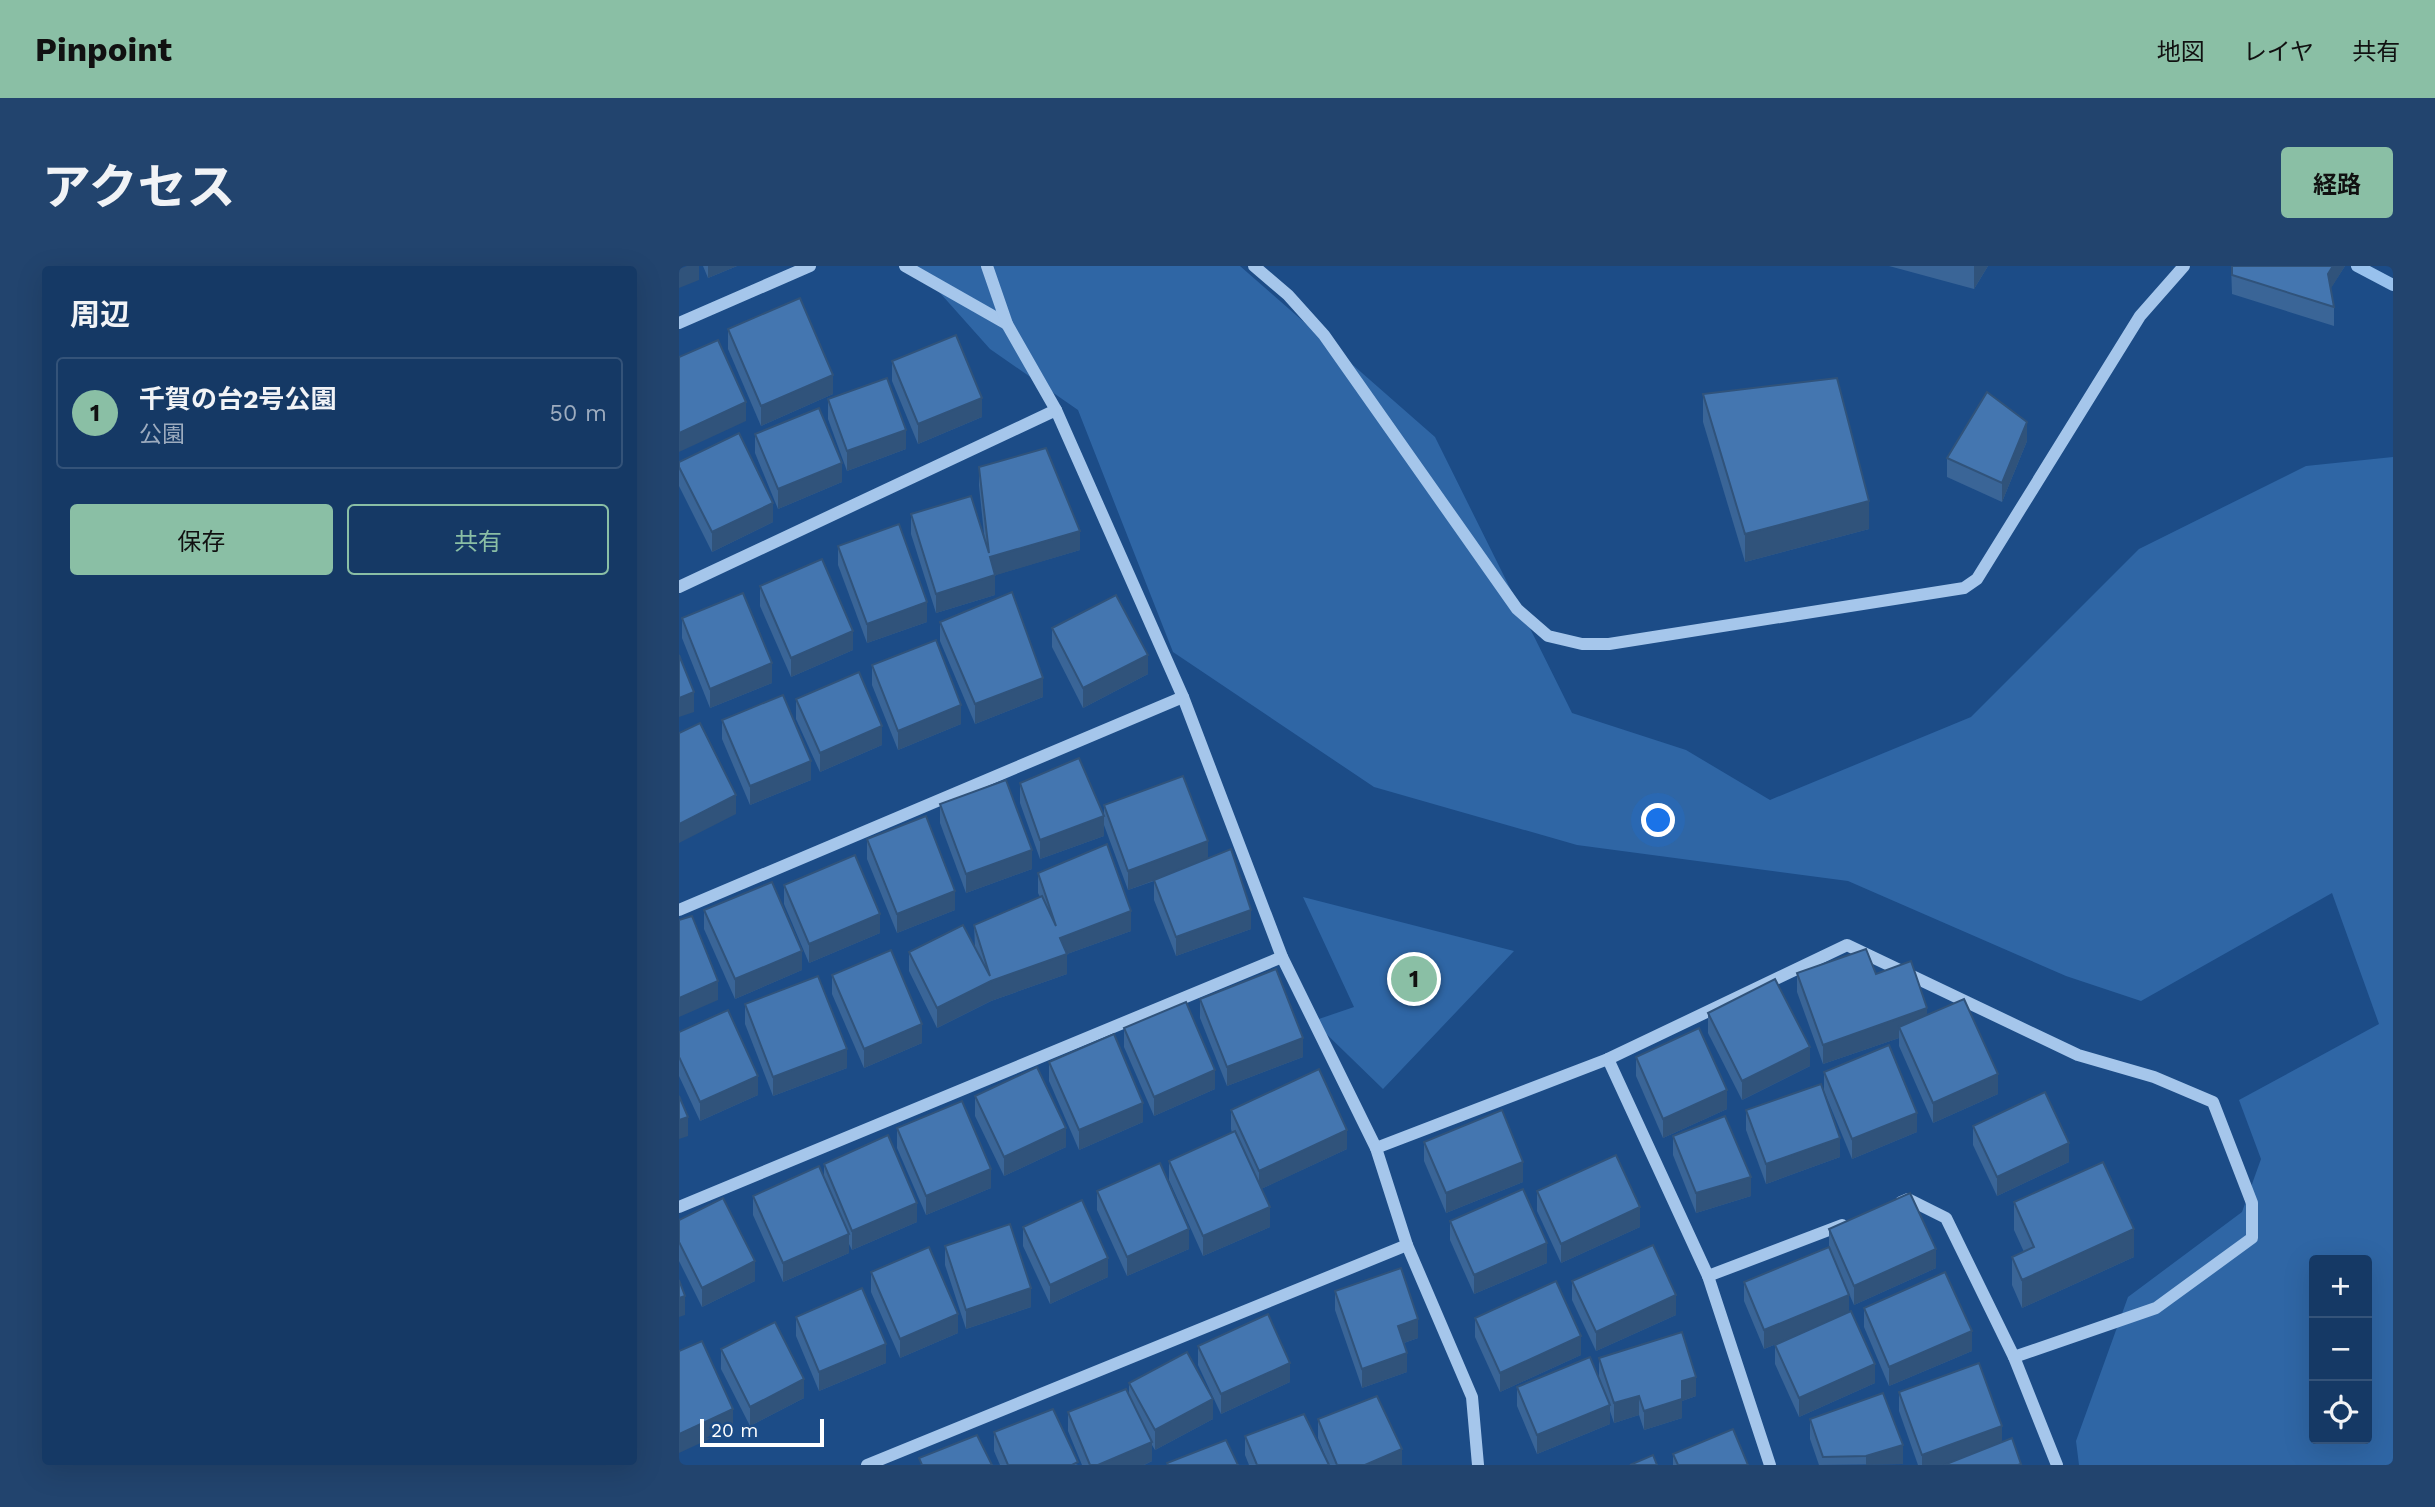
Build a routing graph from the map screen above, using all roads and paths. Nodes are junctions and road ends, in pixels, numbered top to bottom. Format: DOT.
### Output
graph roads {
  1 [pos="810,266"];
  2 [pos="905,266"];
  3 [pos="987,266"];
  4 [pos="1254,266"];
  5 [pos="2184,266"];
  6 [pos="679,323"];
  7 [pos="1007,324"];
  8 [pos="1056,410"];
  9 [pos="679,587"];
  10 [pos="1183,697"];
  11 [pos="679,910"];
  12 [pos="1282,957"];
  13 [pos="1608,1059"];
  14 [pos="1376,1148"];
  15 [pos="679,1207"];
  16 [pos="1883,1209"];
  17 [pos="1858,1218"];
  18 [pos="1407,1245"];
  19 [pos="1708,1276"];
  20 [pos="2014,1357"];
  21 [pos="867,1465"];
  22 [pos="1478,1465"];
  23 [pos="1770,1465"];
  24 [pos="2057,1465"];
  1 -- 6 [label="street"];
  2 -- 7 [label="street"];
  3 -- 7 [label="street"];
  4 -- 5 [label="street"];
  7 -- 8 [label="street"];
  8 -- 9 [label="street"];
  8 -- 10 [label="street"];
  10 -- 11 [label="street"];
  10 -- 12 [label="street"];
  12 -- 14 [label="street"];
  12 -- 15 [label="street"];
  13 -- 14 [label="street"];
  13 -- 19 [label="street"];
  13 -- 20 [label="street"];
  14 -- 18 [label="street"];
  16 -- 20 [label="street"];
  17 -- 19 [label="street"];
  18 -- 21 [label="street"];
  18 -- 22 [label="street"];
  19 -- 23 [label="street"];
  20 -- 24 [label="street"];
}
